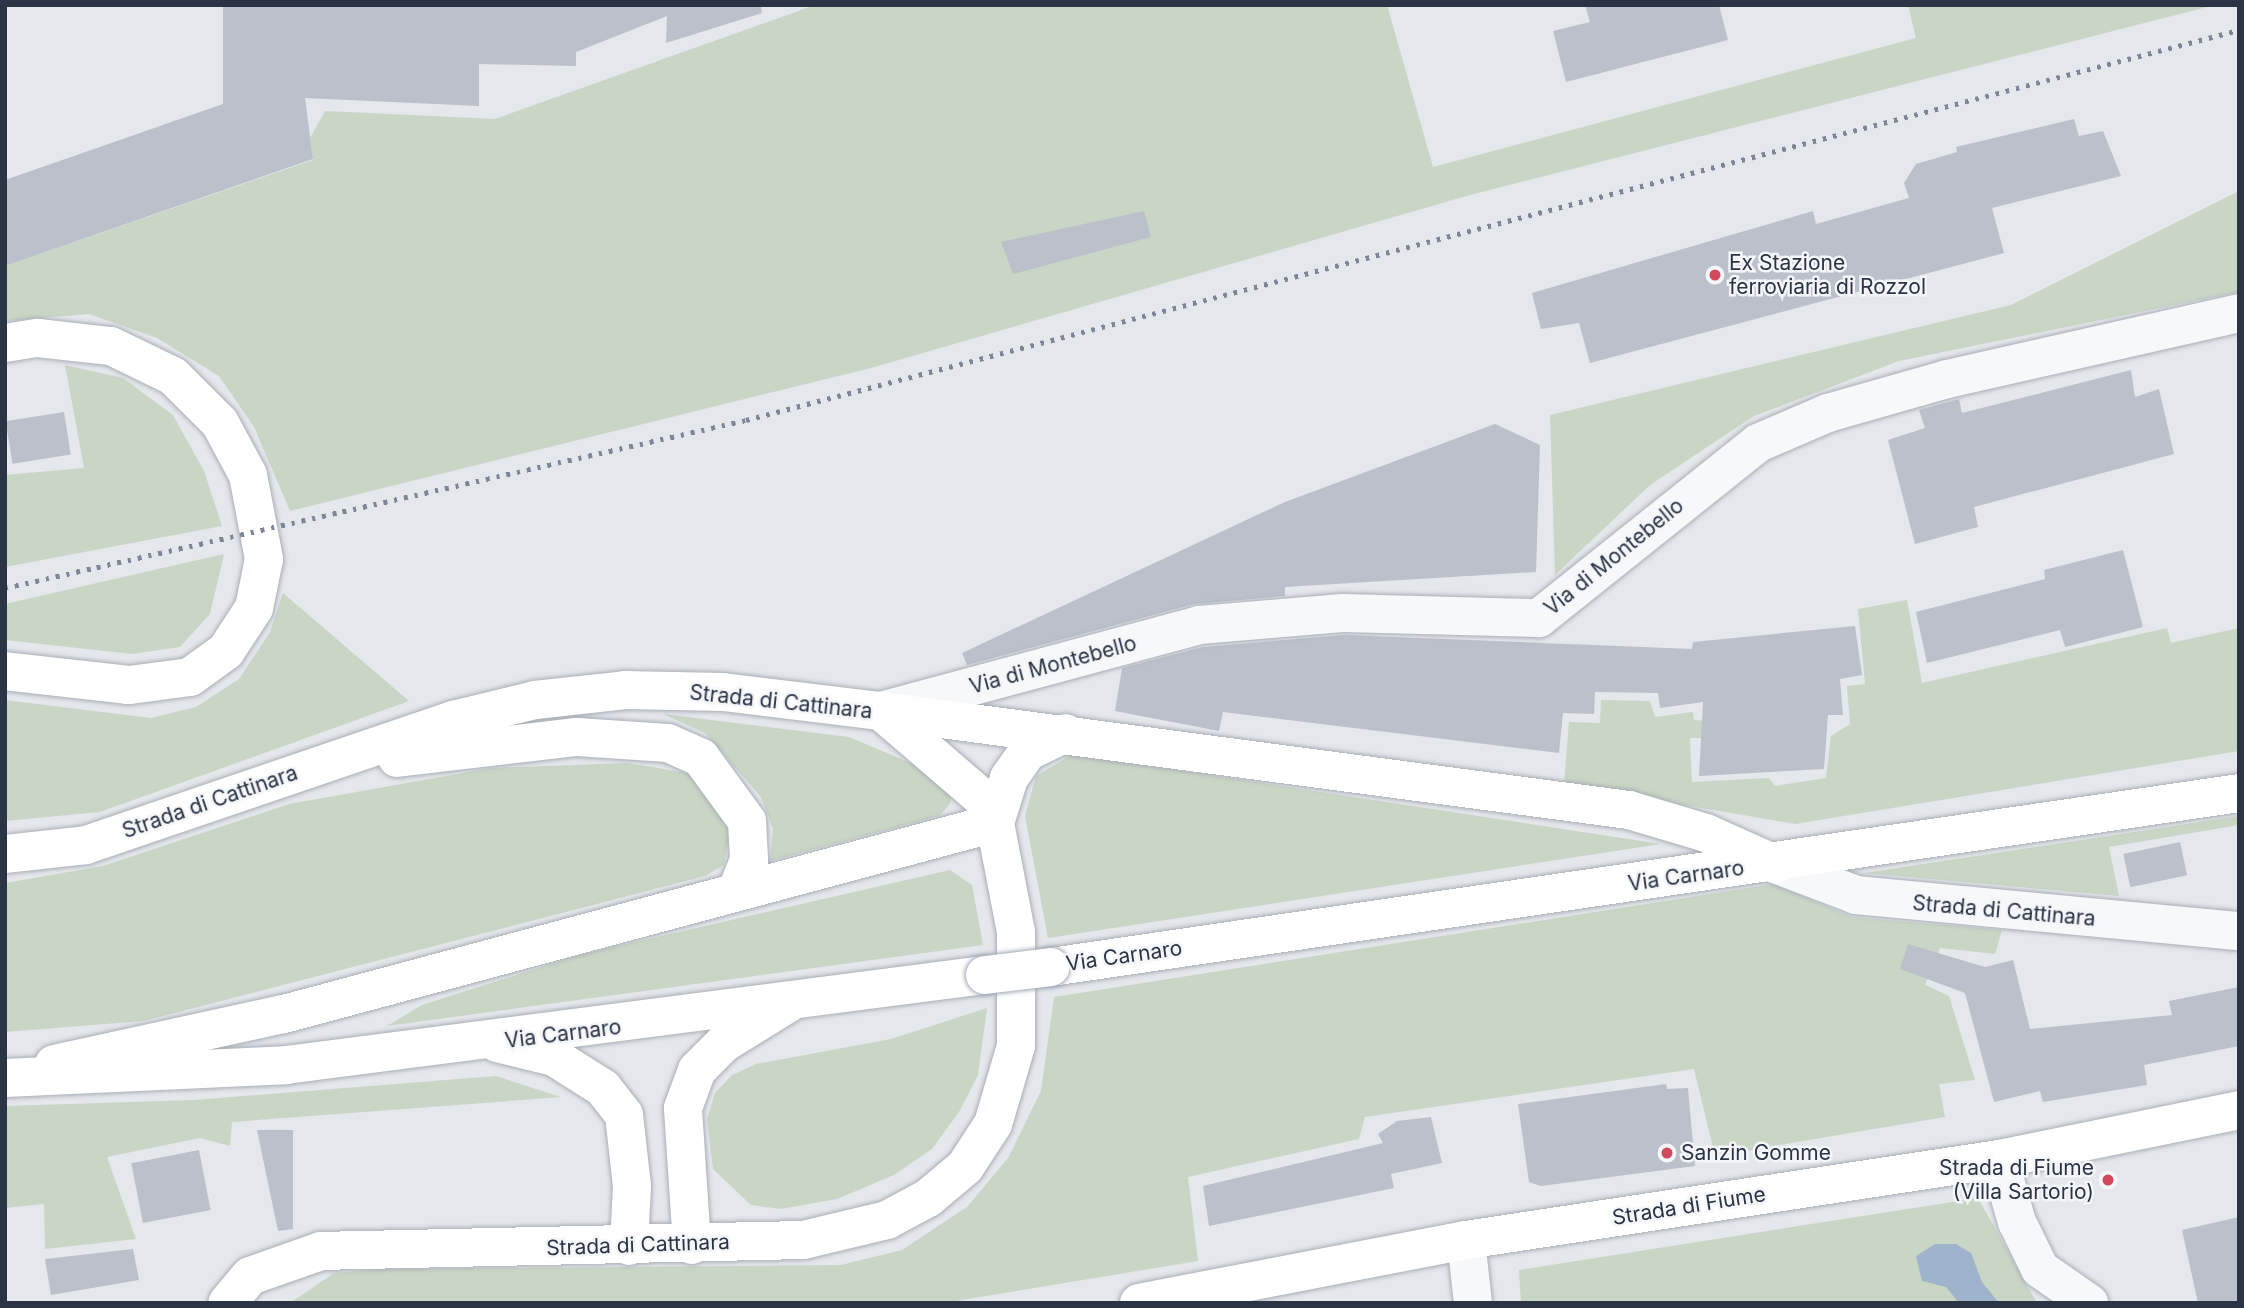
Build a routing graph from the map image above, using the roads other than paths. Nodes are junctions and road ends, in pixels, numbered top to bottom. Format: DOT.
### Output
graph roads {
  1 [pos="2239,313"];
  2 [pos="5,343"];
  3 [pos="5,671"];
  4 [pos="881,711"];
  5 [pos="1066,733"];
  6 [pos="281,777"];
  7 [pos="2239,793"];
  8 [pos="995,823"];
  9 [pos="5,853"];
  10 [pos="1774,863"];
  11 [pos="737,889"];
  12 [pos="2239,932"];
  13 [pos="789,1003"];
  14 [pos="497,1043"];
  15 [pos="5,1075"];
  16 [pos="2239,1110"];
  17 [pos="1999,1159"];
  18 [pos="1466,1240"];
  19 [pos="692,1245"];
  20 [pos="629,1246"];
  21 [pos="230,1301"];
  22 [pos="1139,1303"];
  23 [pos="1472,1303"];
  24 [pos="2089,1303"];
  1 -- 4 [label="street, Via di Montebello"];
  2 -- 3 [label="street"];
  4 -- 5 [label="street"];
  4 -- 6 [label="street, Strada di Cattinara"];
  4 -- 8 [label="street, Strada di Cattinara"];
  5 -- 8 [label="street"];
  5 -- 10 [label="street"];
  6 -- 9 [label="street, Strada di Cattinara"];
  6 -- 11 [label="street"];
  7 -- 10 [label="street, Via Carnaro"];
  8 -- 11 [label="street"];
  8 -- 19 [label="street, Strada di Cattinara"];
  10 -- 12 [label="street, Strada di Cattinara"];
  10 -- 13 [label="street, Via Carnaro, bridge"];
  11 -- 15 [label="street"];
  13 -- 14 [label="street, Via Carnaro"];
  13 -- 19 [label="street"];
  14 -- 15 [label="street, Via Carnaro"];
  14 -- 20 [label="street"];
  16 -- 17 [label="street, Strada di Fiume"];
  17 -- 18 [label="street, Strada di Fiume"];
  17 -- 24 [label="street"];
  18 -- 22 [label="street, Strada di Fiume"];
  18 -- 23 [label="street"];
  19 -- 20 [label="street, Strada di Cattinara"];
  20 -- 21 [label="street, Strada di Cattinara"];
}
